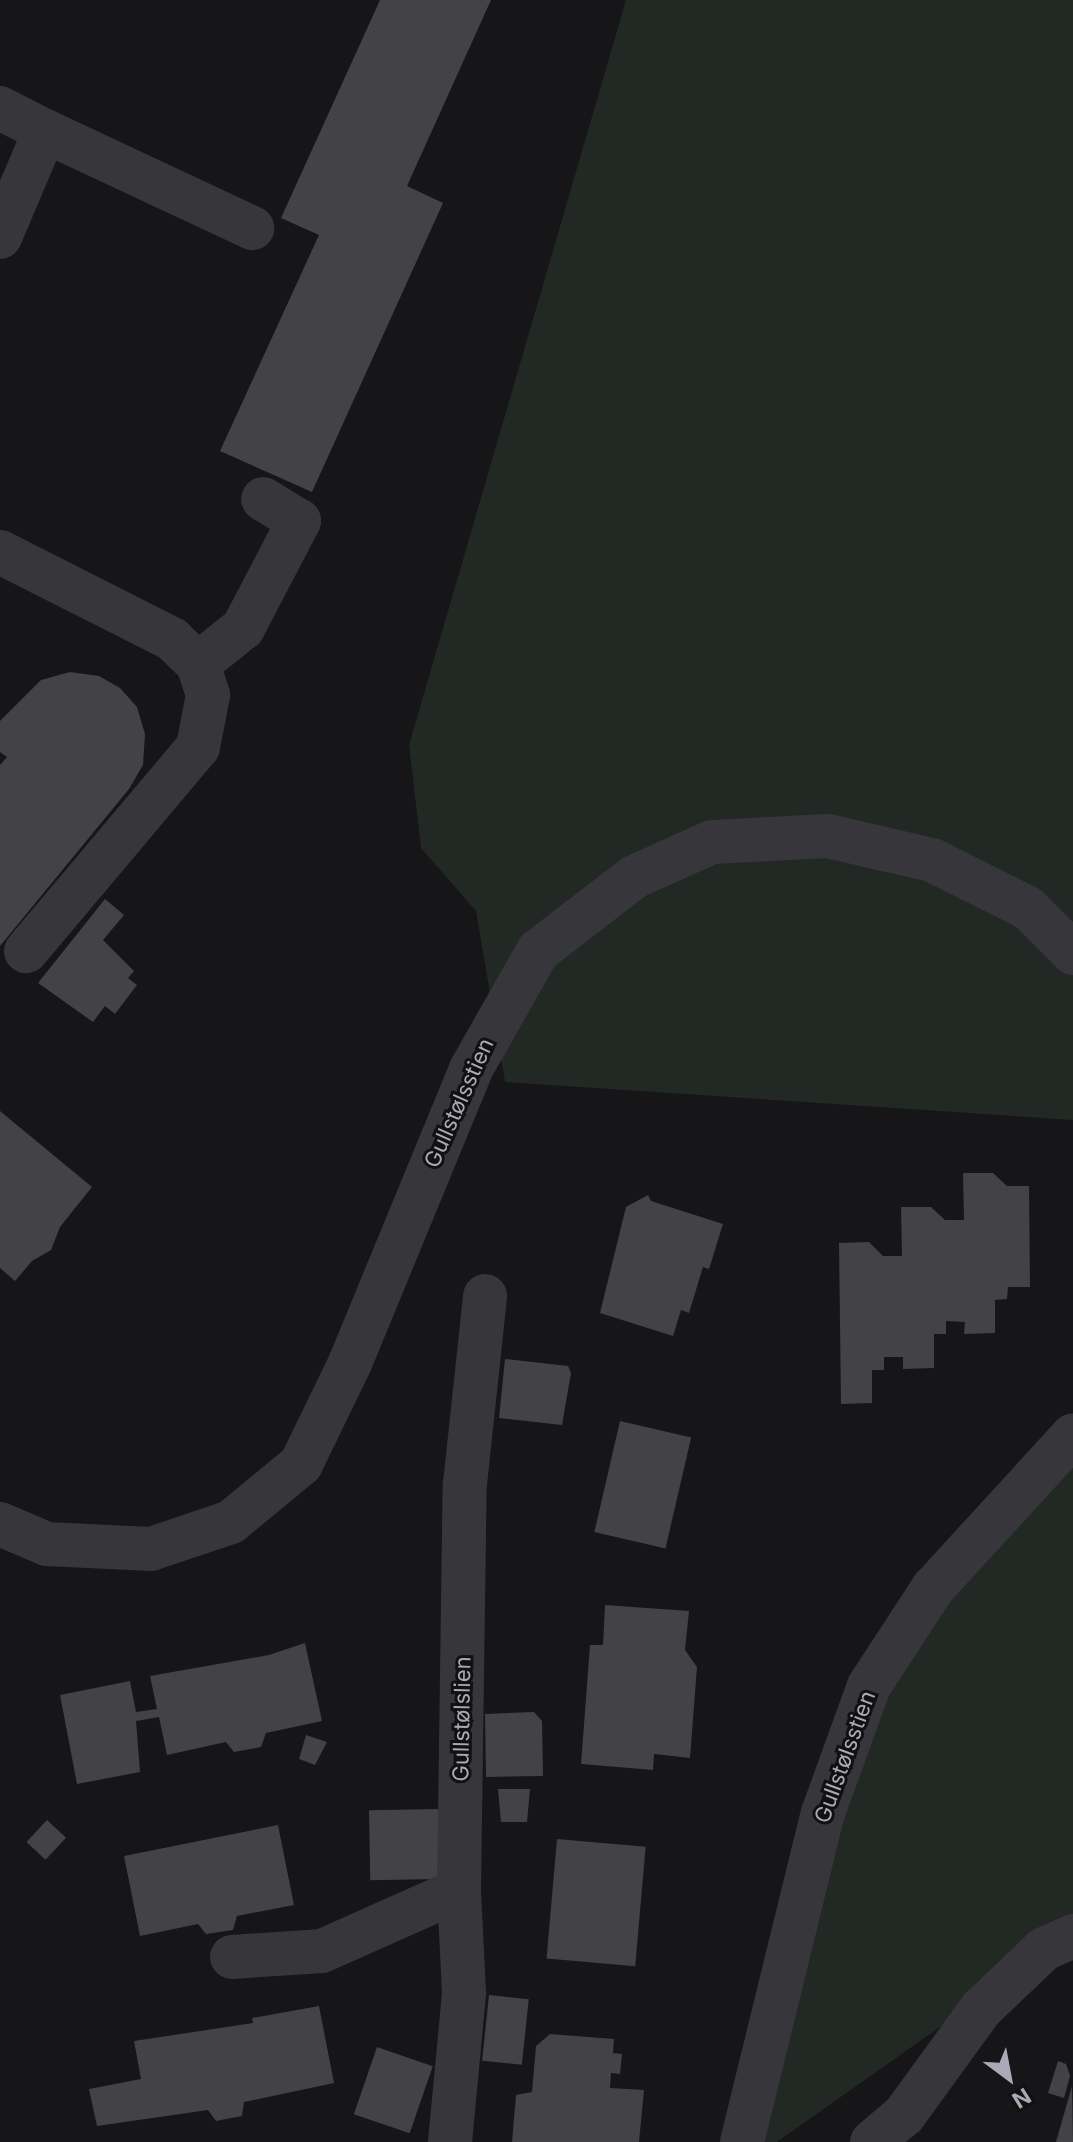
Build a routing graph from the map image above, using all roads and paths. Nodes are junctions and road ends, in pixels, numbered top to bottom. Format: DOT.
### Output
graph roads {
  1 [pos="0,108"];
  2 [pos="45,131"];
  3 [pos="252,228"];
  4 [pos="0,237"];
  5 [pos="263,499"];
  6 [pos="0,552"];
  7 [pos="198,664"];
  8 [pos="26,951"];
  9 [pos="1073,953"];
  10 [pos="485,1296"];
  11 [pos="1073,1435"];
  12 [pos="0,1524"];
  13 [pos="459,1890"];
  14 [pos="1073,1936"];
  15 [pos="232,1957"];
  16 [pos="450,2142"];
  17 [pos="742,2142"];
  18 [pos="872,2142"];
  1 -- 2 [label="street"];
  2 -- 3 [label="street"];
  2 -- 4 [label="street"];
  5 -- 7 [label="street"];
  6 -- 7 [label="street"];
  7 -- 8 [label="street"];
  9 -- 12 [label="street, Gullstølsstien"];
  10 -- 13 [label="street, Gullstølslien"];
  11 -- 17 [label="street, Gullstølsstien"];
  13 -- 15 [label="street"];
  13 -- 16 [label="street, Gullstølslien"];
  14 -- 18 [label="street"];
}
